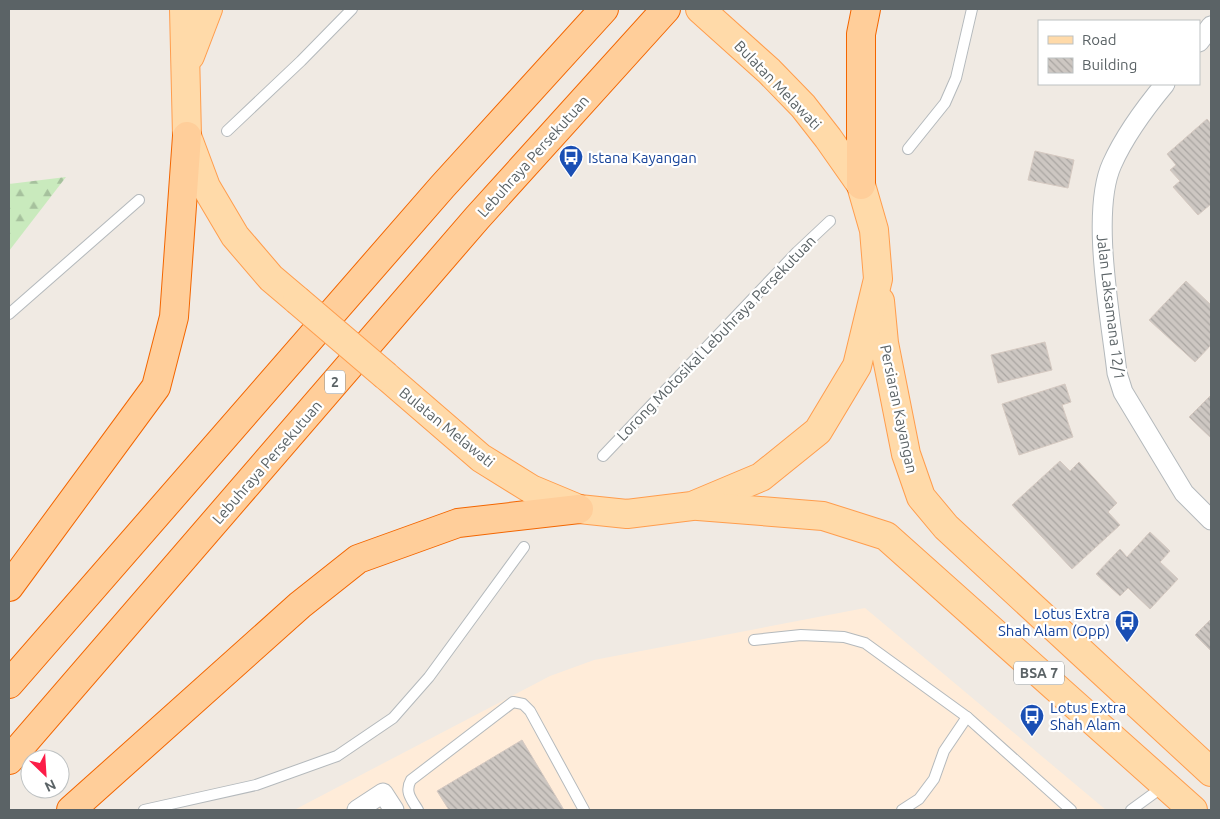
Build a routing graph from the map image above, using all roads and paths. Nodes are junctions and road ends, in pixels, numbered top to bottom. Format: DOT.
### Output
graph roads {
  1 [pos="184,9"];
  2 [pos="208,9"];
  3 [pos="352,9"];
  4 [pos="604,9"];
  5 [pos="666,9"];
  6 [pos="866,9"];
  7 [pos="972,9"];
  8 [pos="705,13"];
  9 [pos="185,69"];
  10 [pos="1164,85"];
  11 [pos="227,131"];
  12 [pos="187,136"];
  13 [pos="908,149"];
  14 [pos="861,185"];
  15 [pos="139,200"];
  16 [pos="830,221"];
  17 [pos="878,279"];
  18 [pos="9,314"];
  19 [pos="603,456"];
  20 [pos="692,506"];
  21 [pos="579,509"];
  22 [pos="1211,520"];
  23 [pos="524,547"];
  24 [pos="9,587"];
  25 [pos="754,640"];
  26 [pos="9,684"];
  27 [pos="967,717"];
  28 [pos="9,760"];
  29 [pos="1211,772"];
  30 [pos="1164,786"];
  31 [pos="71,810"];
  32 [pos="144,810"];
  33 [pos="357,810"];
  34 [pos="394,810"];
  35 [pos="418,810"];
  36 [pos="584,810"];
  37 [pos="902,810"];
  38 [pos="1071,810"];
  39 [pos="1131,810"];
  40 [pos="1193,810"];
  1 -- 9 [label="main road"];
  2 -- 9 [label="main road, Bulatan Melawati"];
  3 -- 11 [label="lane"];
  4 -- 26 [label="highway"];
  5 -- 28 [label="highway, Lebuhraya Persekutuan / 2"];
  6 -- 14 [label="highway"];
  7 -- 13 [label="lane"];
  8 -- 14 [label="main road, Bulatan Melawati"];
  9 -- 12 [label="main road, Bulatan Melawati"];
  10 -- 22 [label="street, Jalan Laksamana 12/1"];
  12 -- 21 [label="main road, Bulatan Melawati, bridge"];
  12 -- 24 [label="highway"];
  14 -- 17 [label="main road, Bulatan Melawati"];
  15 -- 18 [label="lane"];
  16 -- 19 [label="lane, Lorong Motosikal Lebuhraya Persekutuan"];
  17 -- 20 [label="main road, Bulatan Melawati"];
  17 -- 29 [label="main road, Persiaran Kayangan / BSA 7"];
  20 -- 21 [label="main road, Bulatan Melawati"];
  20 -- 30 [label="main road, BSA 7"];
  21 -- 31 [label="highway"];
  23 -- 32 [label="lane"];
  25 -- 27 [label="lane"];
  27 -- 37 [label="lane"];
  27 -- 38 [label="lane"];
  30 -- 39 [label="lane"];
  30 -- 40 [label="main road, BSA 7"];
  33 -- 34 [label="street"];
  35 -- 36 [label="lane"];
}
